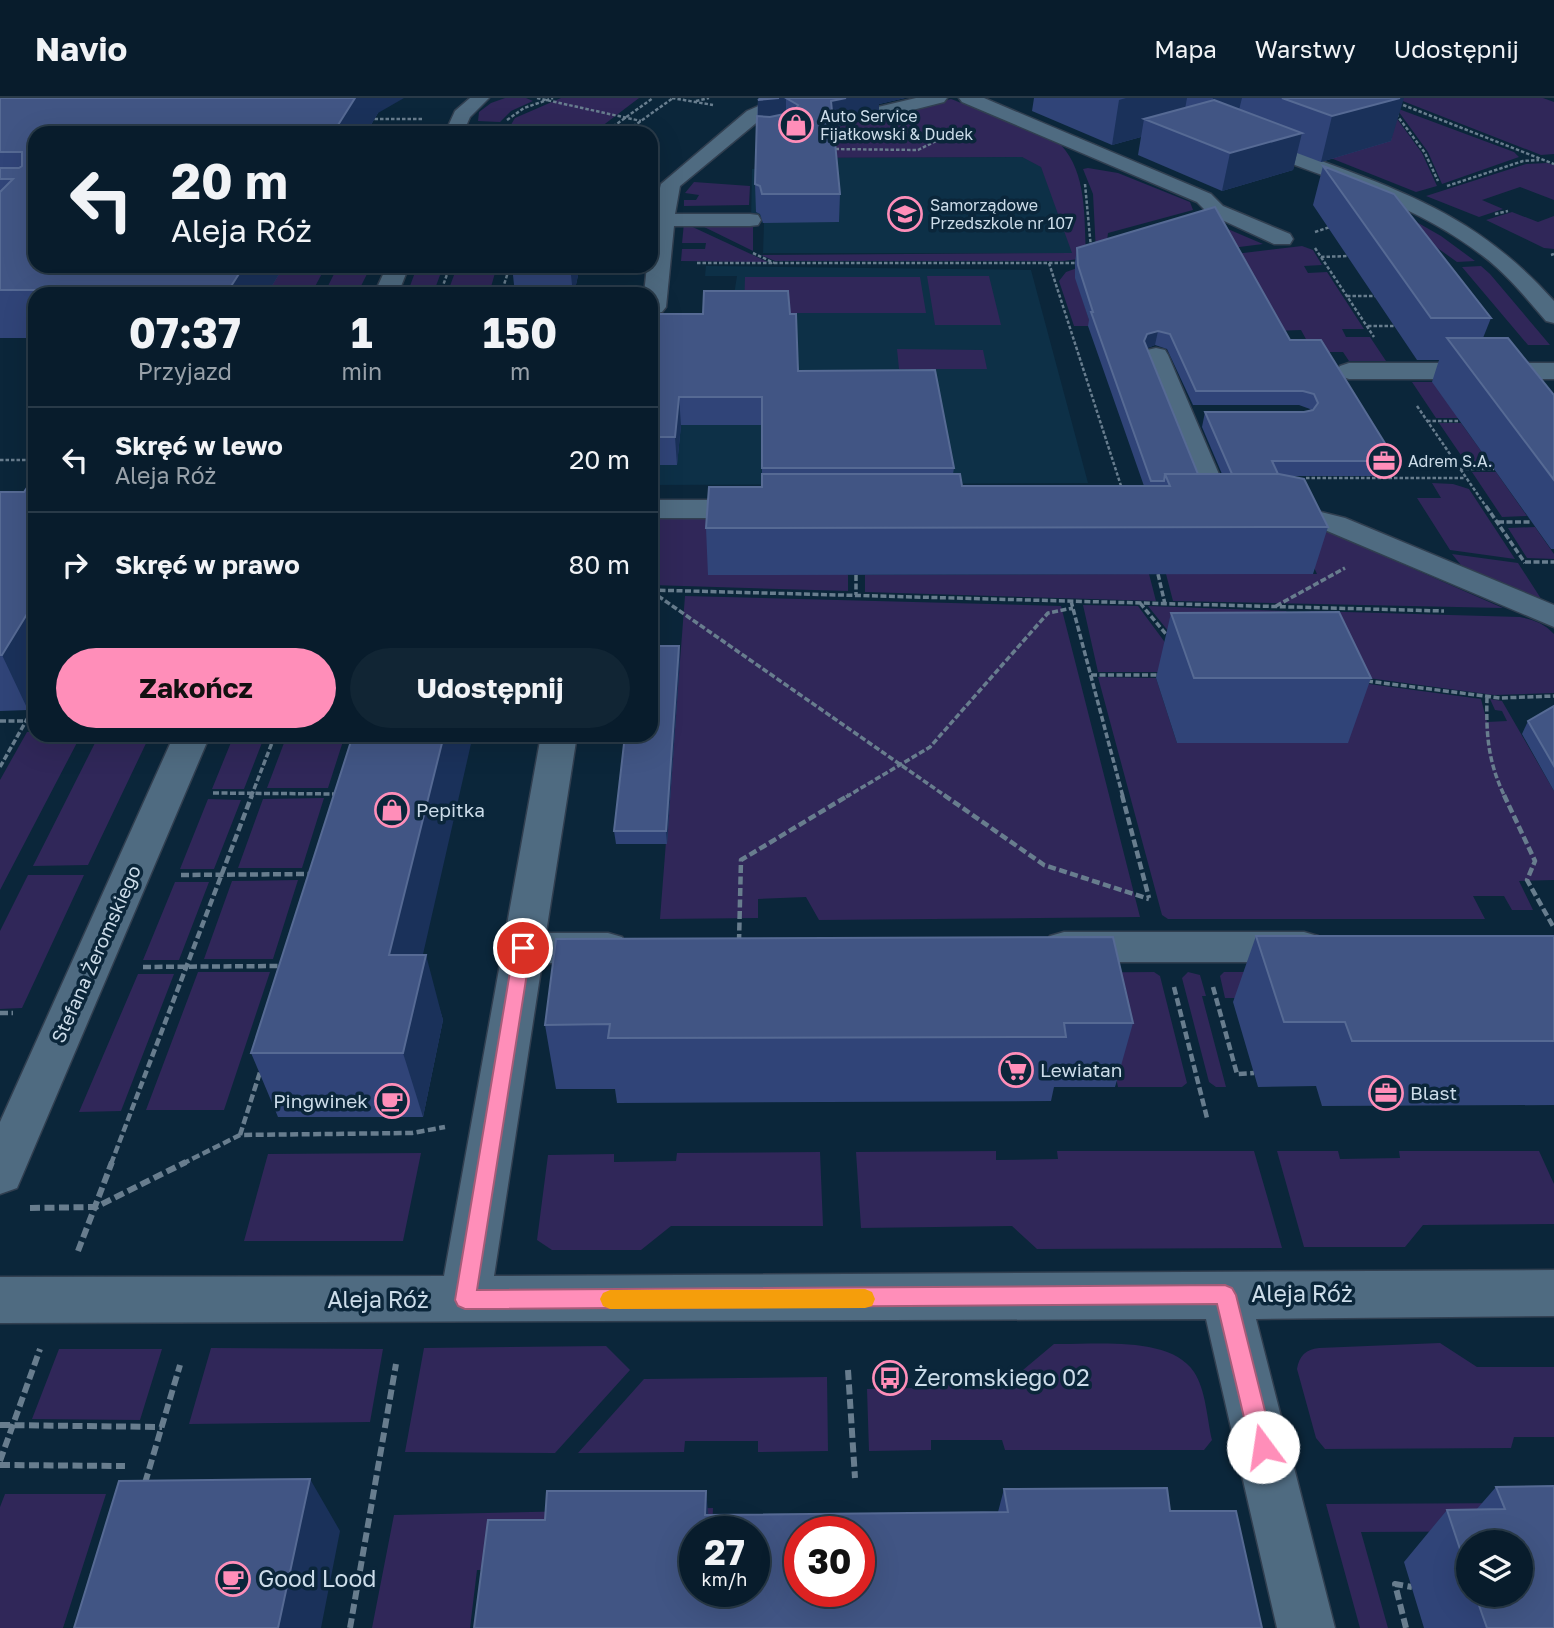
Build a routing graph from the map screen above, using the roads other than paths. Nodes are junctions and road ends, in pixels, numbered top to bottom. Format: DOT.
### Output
graph roads {
  1 [pos="813,98"];
  2 [pos="938,98"];
  3 [pos="968,98"];
  4 [pos="470,99"];
  5 [pos="885,111"];
  6 [pos="457,126"];
  7 [pos="732,133"];
  8 [pos="1228,134"];
  9 [pos="761,135"];
  10 [pos="1128,149"];
  11 [pos="1103,156"];
  12 [pos="1216,210"];
  13 [pos="1189,218"];
  14 [pos="663,220"];
  15 [pos="750,220"];
  16 [pos="1282,239"];
  17 [pos="658,264"];
  18 [pos="1554,316"];
  19 [pos="1156,355"];
  20 [pos="1349,371"];
  21 [pos="1554,371"];
  22 [pos="1184,507"];
  23 [pos="1219,507"];
  24 [pos="658,509"];
  25 [pos="787,509"];
  26 [pos="1554,617"];
  27 [pos="189,742"];
  28 [pos="558,742"];
  29 [pos="1026,947"];
  30 [pos="1338,947"];
  31 [pos="523,948"];
  32 [pos="644,948"];
  33 [pos="0,1174"];
  34 [pos="1554,1293"];
  35 [pos="1225,1295"];
  36 [pos="0,1300"];
  37 [pos="465,1300"];
  38 [pos="1306,1628"];
  1 -- 7 [label="street"];
  2 -- 5 [label="street"];
  3 -- 11 [label="street"];
  4 -- 6 [label="street"];
  7 -- 9 [label="street"];
  7 -- 14 [label="street"];
  8 -- 18 [label="street"];
  10 -- 11 [label="street"];
  11 -- 12 [label="street"];
  12 -- 13 [label="street"];
  12 -- 16 [label="street"];
  14 -- 15 [label="street"];
  14 -- 17 [label="street"];
  19 -- 23 [label="street"];
  20 -- 21 [label="street"];
  22 -- 23 [label="street"];
  23 -- 26 [label="street"];
  24 -- 25 [label="street"];
  27 -- 33 [label="street, Stefana Żeromskiego"];
  28 -- 31 [label="street"];
  29 -- 30 [label="street"];
  31 -- 32 [label="street"];
  31 -- 37 [label="street"];
  34 -- 35 [label="street, Aleja Róż"];
  35 -- 37 [label="street, Aleja Róż"];
  35 -- 38 [label="street"];
  36 -- 37 [label="street, Aleja Róż"];
}
